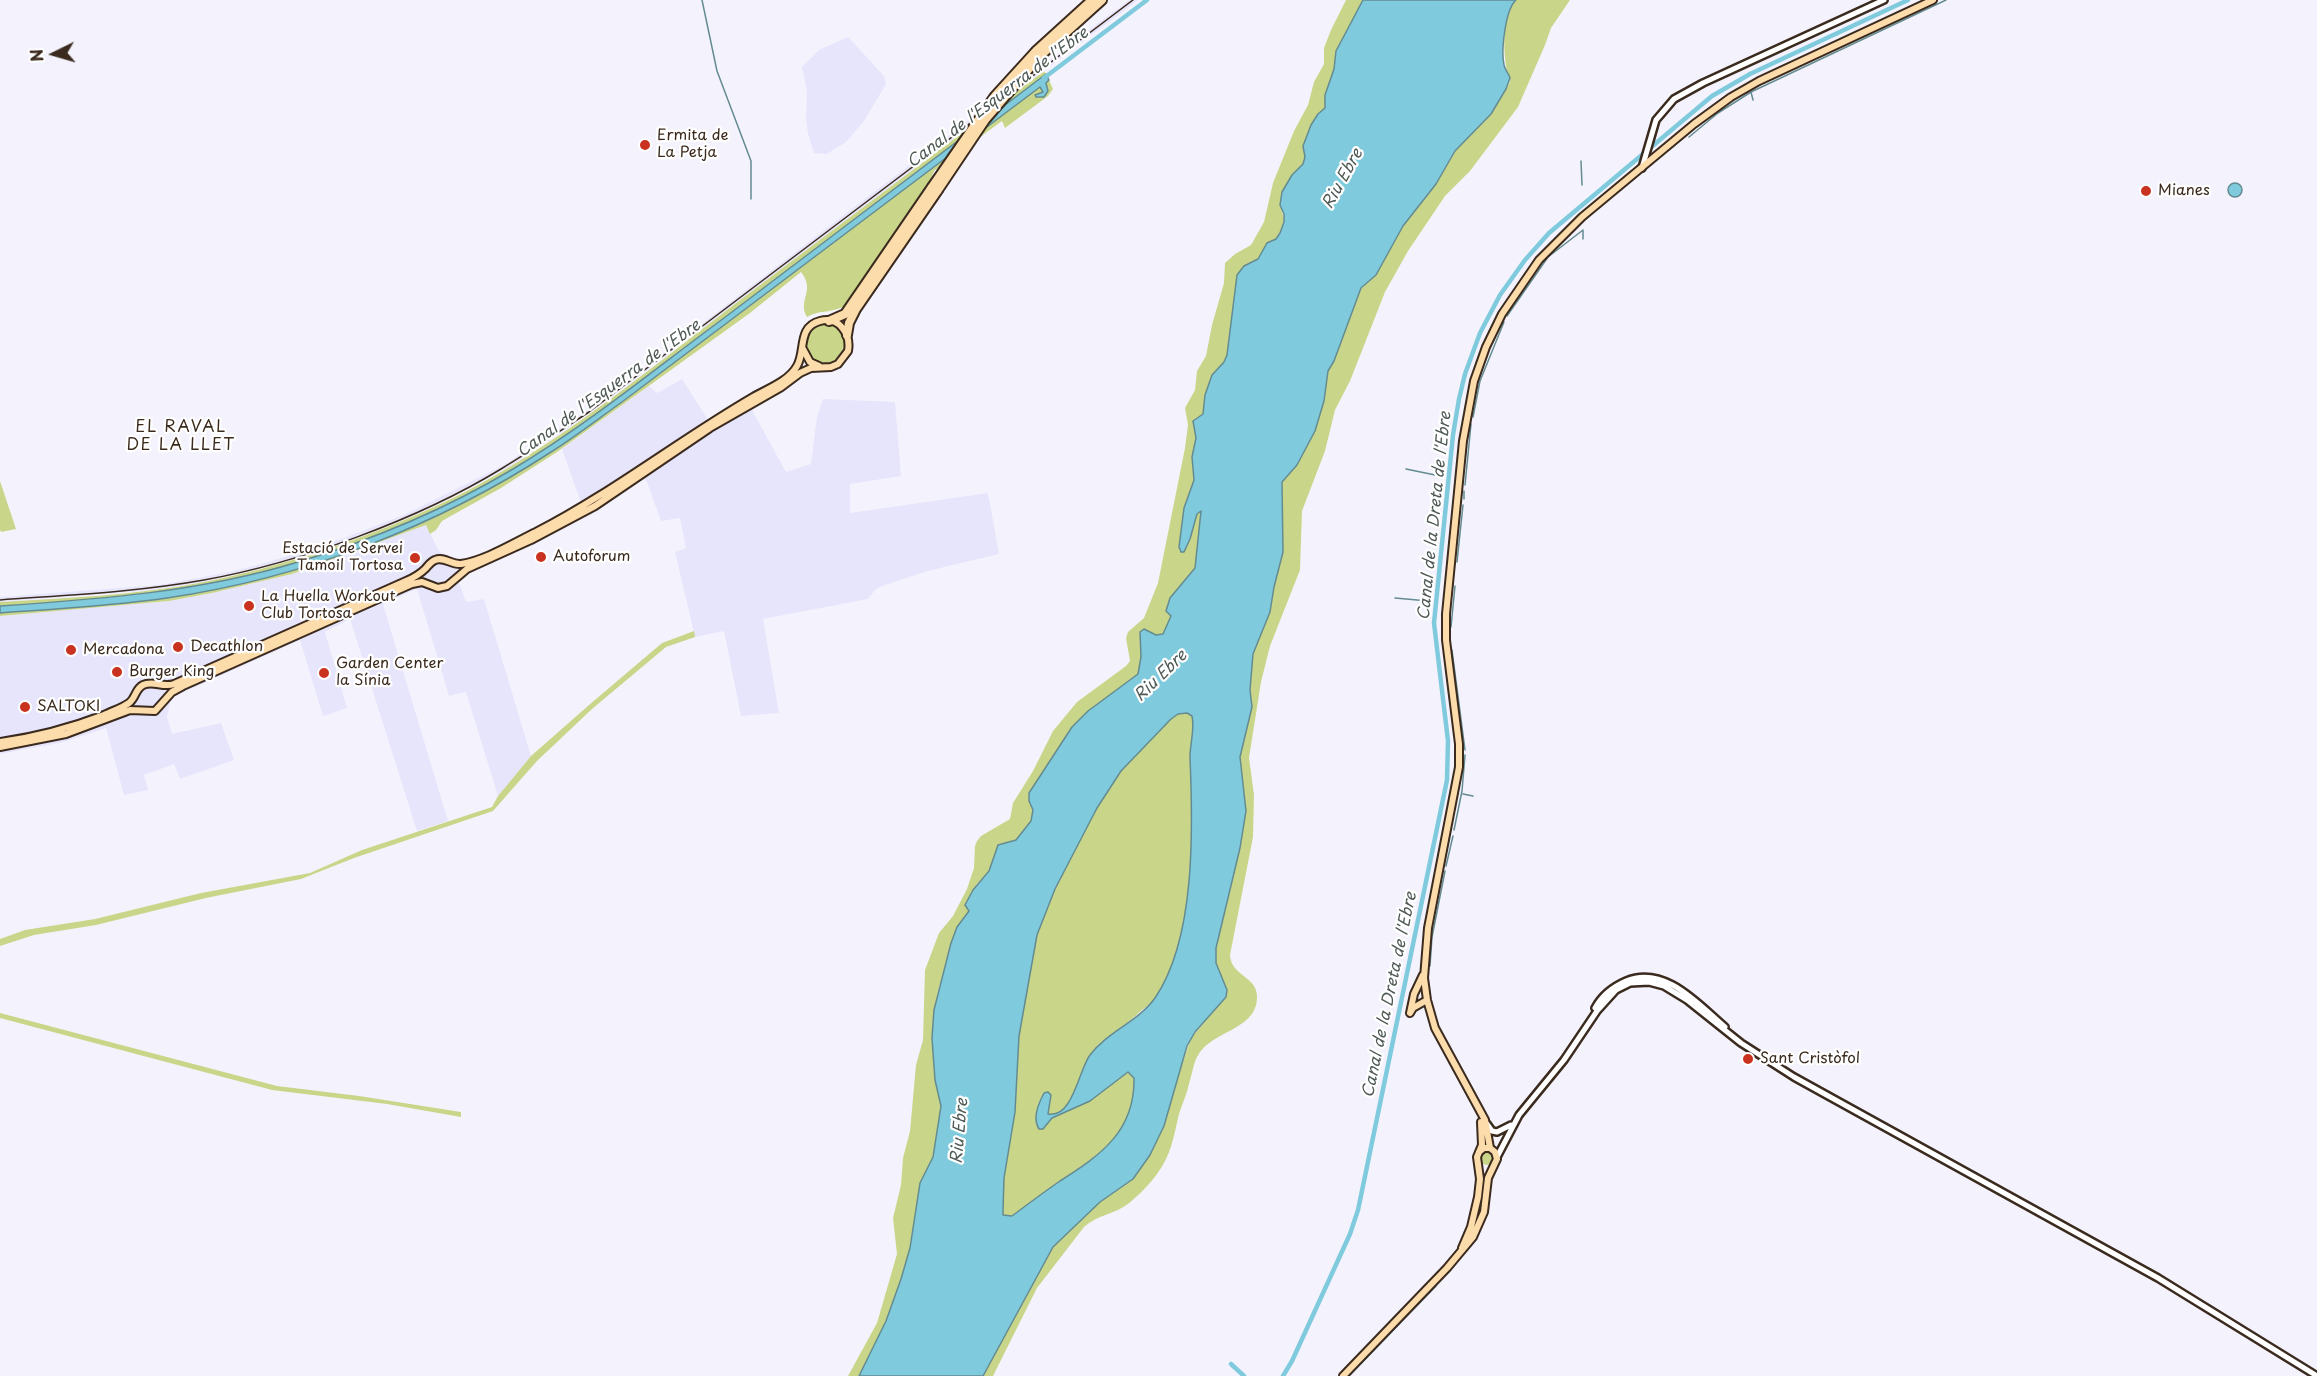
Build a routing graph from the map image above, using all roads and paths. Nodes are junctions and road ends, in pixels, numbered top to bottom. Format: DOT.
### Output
graph roads {
  1 [pos="1092,0"];
  2 [pos="1102,0"];
  3 [pos="1884,0"];
  4 [pos="1933,0"];
  5 [pos="1038,54"];
  6 [pos="1642,168"];
  7 [pos="935,188"];
  8 [pos="828,321"];
  9 [pos="847,335"];
  10 [pos="802,349"];
  11 [pos="819,366"];
  12 [pos="450,563"];
  13 [pos="427,568"];
  14 [pos="454,579"];
  15 [pos="431,584"];
  16 [pos="158,686"];
  17 [pos="136,693"];
  18 [pos="164,702"];
  19 [pos="141,709"];
  20 [pos="0,742"];
  21 [pos="0,747"];
  22 [pos="1424,973"];
  23 [pos="1414,997"];
  24 [pos="1426,997"];
  25 [pos="1430,1011"];
  26 [pos="1479,1108"];
  27 [pos="1485,1120"];
  28 [pos="1513,1124"];
  29 [pos="1506,1137"];
  30 [pos="1491,1149"];
  31 [pos="1479,1152"];
  32 [pos="1497,1157"];
  33 [pos="1478,1161"];
  34 [pos="1493,1165"];
  35 [pos="1459,1254"];
  36 [pos="1343,1376"];
  37 [pos="2317,1376"];
  1 -- 5 [label="highway"];
  2 -- 5 [label="highway"];
  3 -- 6 [label="main road"];
  4 -- 6 [label="main road"];
  5 -- 7 [label="highway, bridge"];
  6 -- 22 [label="main road"];
  7 -- 8 [label="highway"];
  7 -- 9 [label="highway"];
  8 -- 9 [label="main road"];
  8 -- 10 [label="main road"];
  9 -- 11 [label="main road"];
  10 -- 11 [label="main road"];
  10 -- 12 [label="main road"];
  11 -- 14 [label="main road"];
  12 -- 13 [label="main road"];
  12 -- 14 [label="main road"];
  13 -- 15 [label="main road"];
  13 -- 16 [label="main road"];
  14 -- 15 [label="main road"];
  15 -- 18 [label="main road"];
  16 -- 17 [label="main road"];
  16 -- 18 [label="main road"];
  17 -- 19 [label="main road"];
  17 -- 20 [label="main road"];
  18 -- 19 [label="main road"];
  19 -- 21 [label="main road"];
  22 -- 23 [label="main road"];
  22 -- 24 [label="main road"];
  23 -- 24 [label="main road"];
  23 -- 24 [label="main road"];
  23 -- 25 [label="main road"];
  24 -- 25 [label="main road"];
  25 -- 26 [label="main road"];
  26 -- 27 [label="main road"];
  26 -- 31 [label="main road"];
  27 -- 28 [label="main road"];
  27 -- 30 [label="main road"];
  28 -- 29 [label="main road"];
  28 -- 37 [label="main road"];
  29 -- 30 [label="main road"];
  29 -- 32 [label="main road"];
  30 -- 31 [label="main road"];
  30 -- 32 [label="main road"];
  31 -- 33 [label="main road"];
  32 -- 34 [label="main road"];
  33 -- 34 [label="main road"];
  33 -- 35 [label="main road"];
  34 -- 35 [label="main road"];
  35 -- 36 [label="main road"];
}
